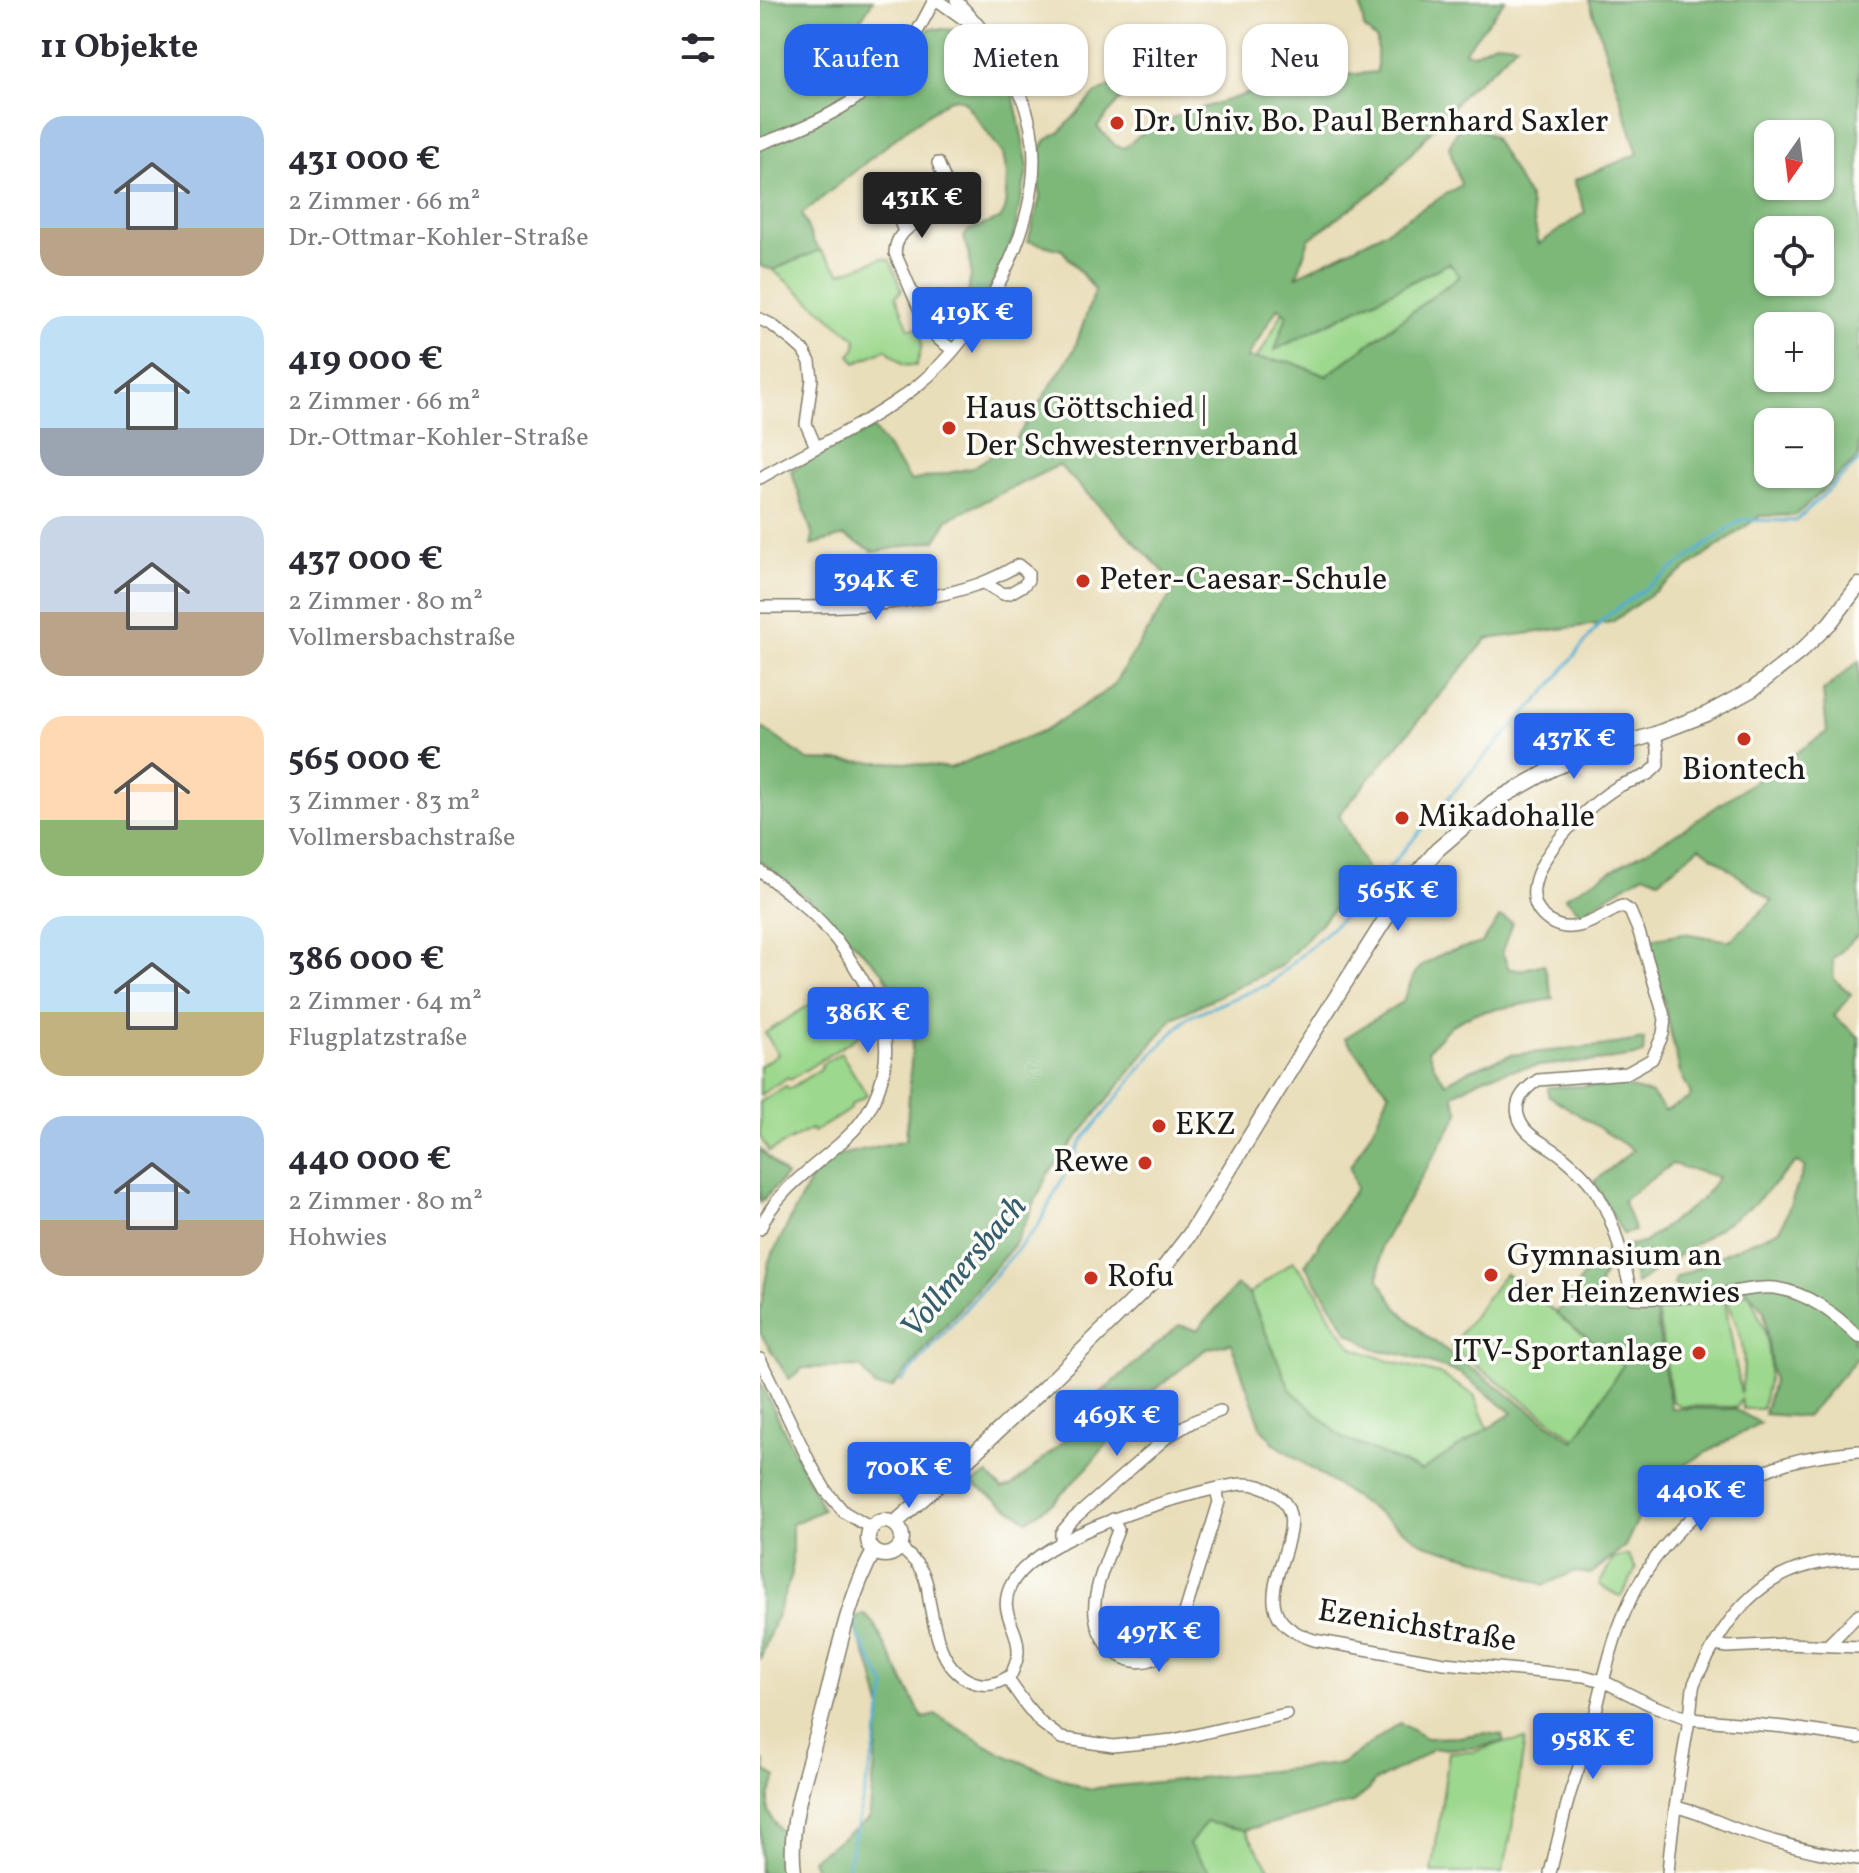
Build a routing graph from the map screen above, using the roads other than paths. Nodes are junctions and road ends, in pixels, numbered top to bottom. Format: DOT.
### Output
graph roads {
  1 [pos="936,0"];
  2 [pos="956,0"];
  3 [pos="971,24"];
  4 [pos="977,24"];
  5 [pos="1021,96"];
  6 [pos="760,144"];
  7 [pos="938,163"];
  8 [pos="884,182"];
  9 [pos="903,229"];
  10 [pos="760,319"];
  11 [pos="953,350"];
  12 [pos="816,447"];
  13 [pos="760,478"];
  14 [pos="984,583"];
  15 [pos="1859,585"];
  16 [pos="760,607"];
  17 [pos="1655,734"];
  18 [pos="760,871"];
  19 [pos="760,1229"];
  20 [pos="1859,1337"];
  21 [pos="760,1359"];
  22 [pos="1220,1411"];
  23 [pos="1859,1451"];
  24 [pos="1216,1489"];
  25 [pos="1113,1519"];
  26 [pos="895,1523"];
  27 [pos="871,1528"];
  28 [pos="1061,1543"];
  29 [pos="900,1547"];
  30 [pos="874,1551"];
  31 [pos="1859,1560"];
  32 [pos="1859,1614"];
  33 [pos="1829,1644"];
  34 [pos="1714,1645"];
  35 [pos="1859,1647"];
  36 [pos="1007,1678"];
  37 [pos="1603,1681"];
  38 [pos="1286,1714"];
  39 [pos="1690,1719"];
  40 [pos="1859,1738"];
  41 [pos="1676,1807"];
  42 [pos="1859,1859"];
  43 [pos="794,1873"];
  44 [pos="1550,1873"];
  45 [pos="1668,1873"];
  1 -- 3 [label="street"];
  1 -- 6 [label="street"];
  2 -- 4 [label="street"];
  5 -- 11 [label="street"];
  7 -- 9 [label="street"];
  8 -- 9 [label="street"];
  9 -- 11 [label="street"];
  10 -- 12 [label="street"];
  11 -- 12 [label="street"];
  12 -- 13 [label="street"];
  14 -- 16 [label="street"];
  15 -- 17 [label="main road"];
  17 -- 20 [label="street"];
  17 -- 26 [label="main road"];
  18 -- 19 [label="street"];
  21 -- 27 [label="street"];
  22 -- 28 [label="street"];
  23 -- 37 [label="street"];
  24 -- 25 [label="street, Ezenichstraße"];
  24 -- 25 [label="street"];
  24 -- 37 [label="street, Ezenichstraße"];
  25 -- 28 [label="street, Ezenichstraße"];
  26 -- 27 [label="main road"];
  26 -- 29 [label="main road"];
  27 -- 30 [label="main road"];
  28 -- 36 [label="street, Ezenichstraße"];
  29 -- 30 [label="main road"];
  29 -- 36 [label="street"];
  30 -- 43 [label="main road"];
  31 -- 34 [label="street"];
  32 -- 33 [label="street"];
  33 -- 34 [label="street"];
  33 -- 35 [label="street"];
  34 -- 39 [label="street"];
  36 -- 38 [label="street"];
  37 -- 39 [label="street"];
  37 -- 44 [label="street"];
  39 -- 40 [label="street"];
  39 -- 41 [label="street"];
  41 -- 42 [label="street"];
  41 -- 45 [label="street"];
}
